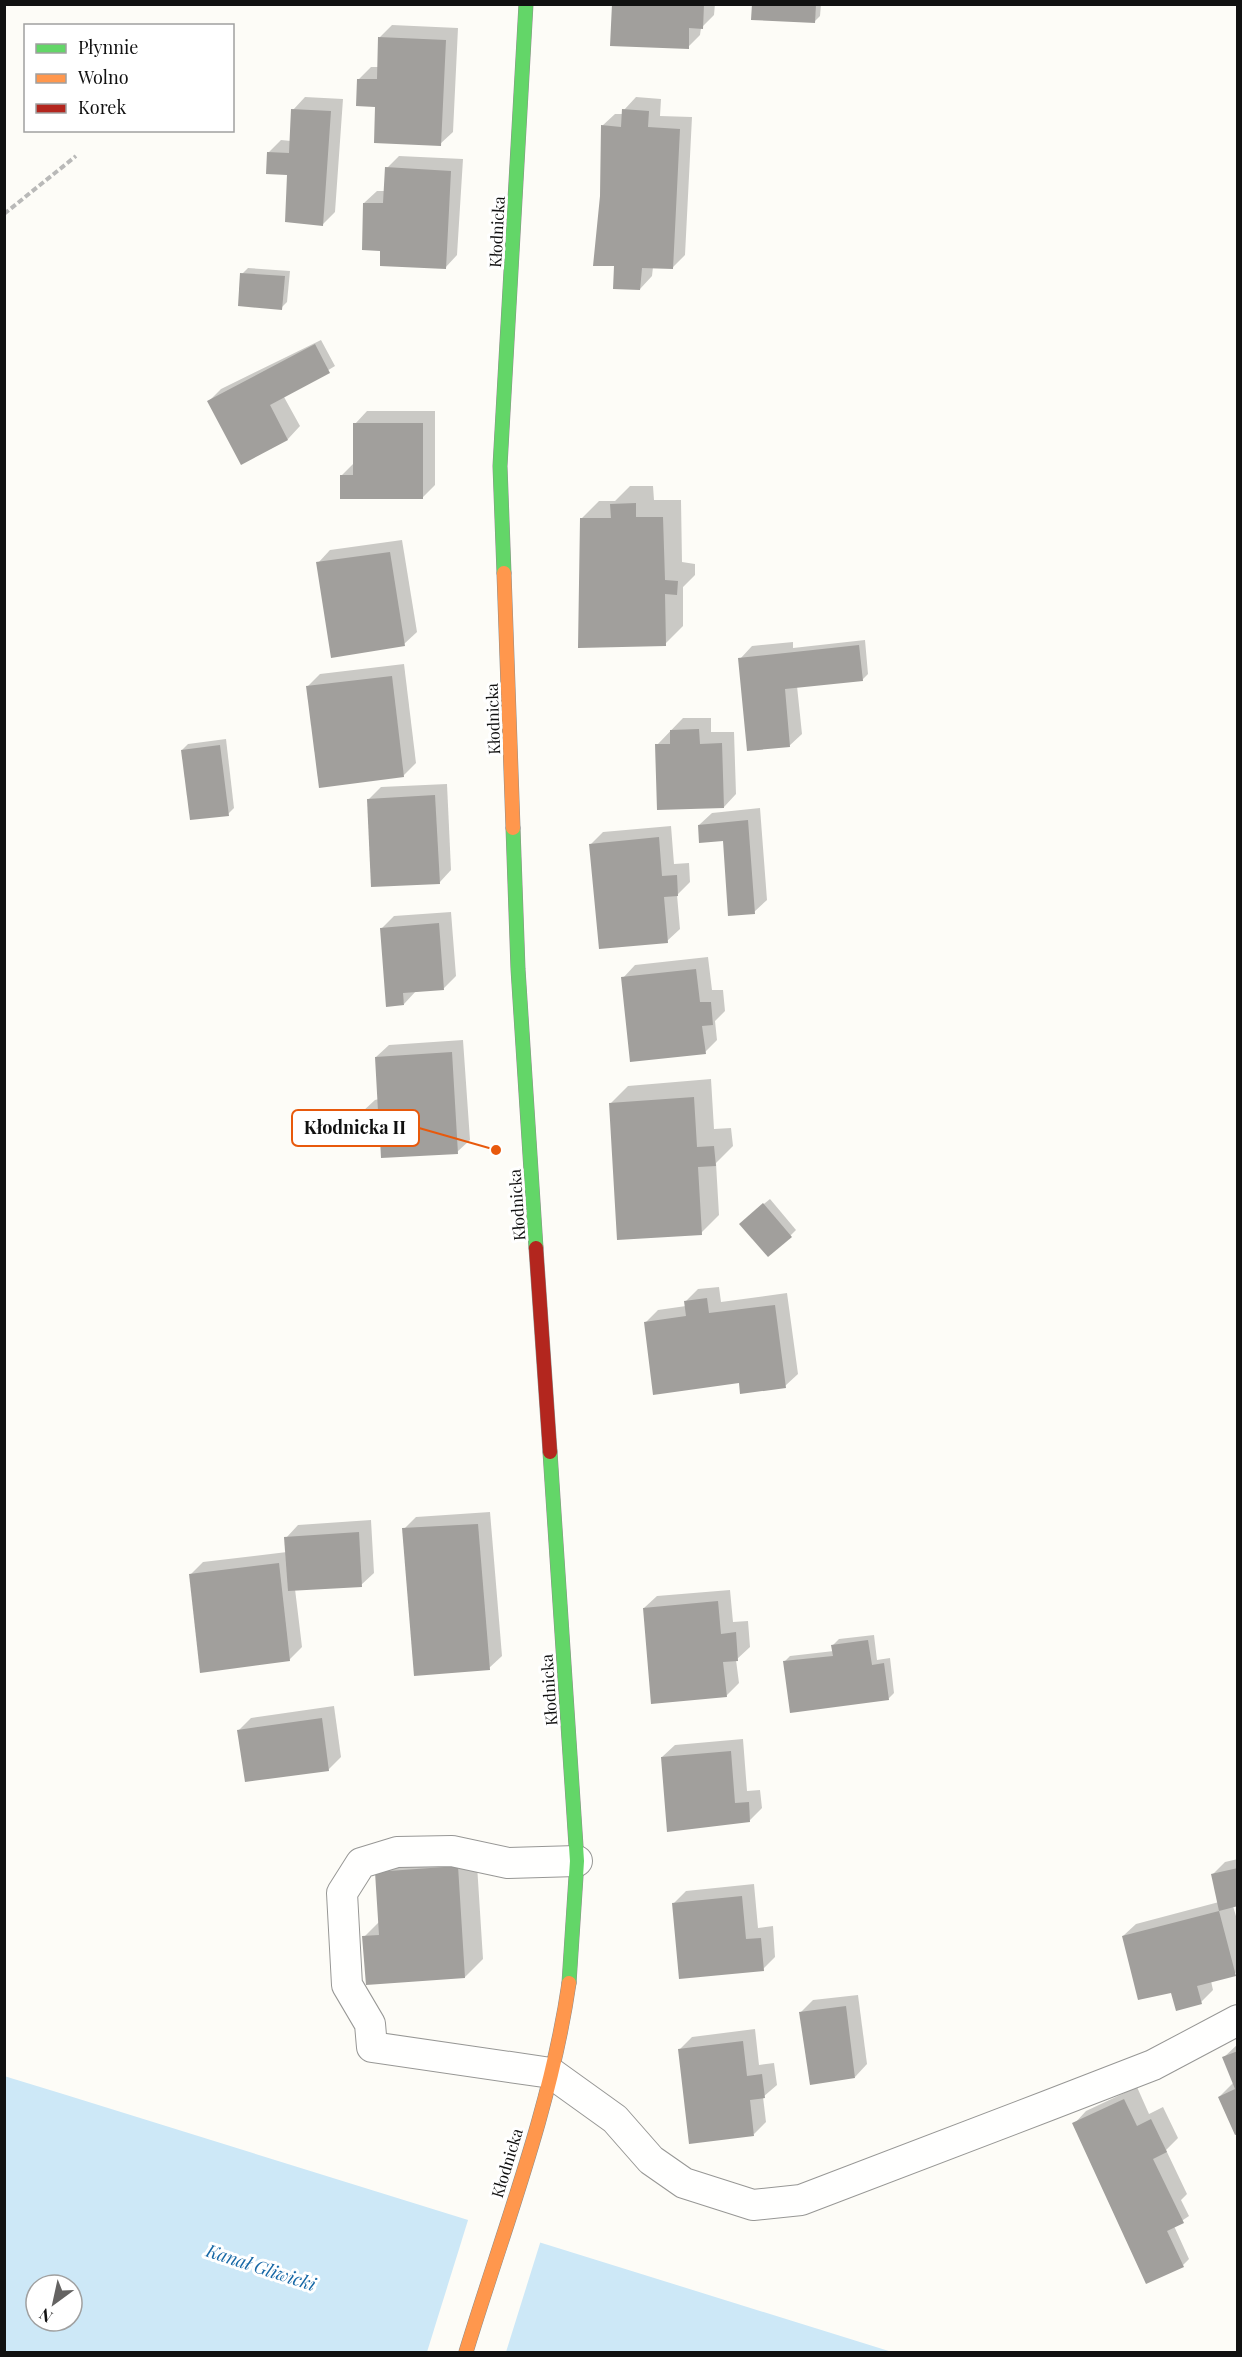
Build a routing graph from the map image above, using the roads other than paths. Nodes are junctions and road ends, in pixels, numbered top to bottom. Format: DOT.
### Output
graph roads {
  1 [pos="526,4"];
  2 [pos="577,1862"];
  3 [pos="1238,2020"];
  4 [pos="551,2073"];
  5 [pos="466,2352"];
  1 -- 2 [label="main road, Kłodnicka"];
  2 -- 4 [label="main road, Kłodnicka"];
  2 -- 4 [label="lane"];
  3 -- 4 [label="lane"];
  4 -- 5 [label="main road, Kłodnicka"];
}
